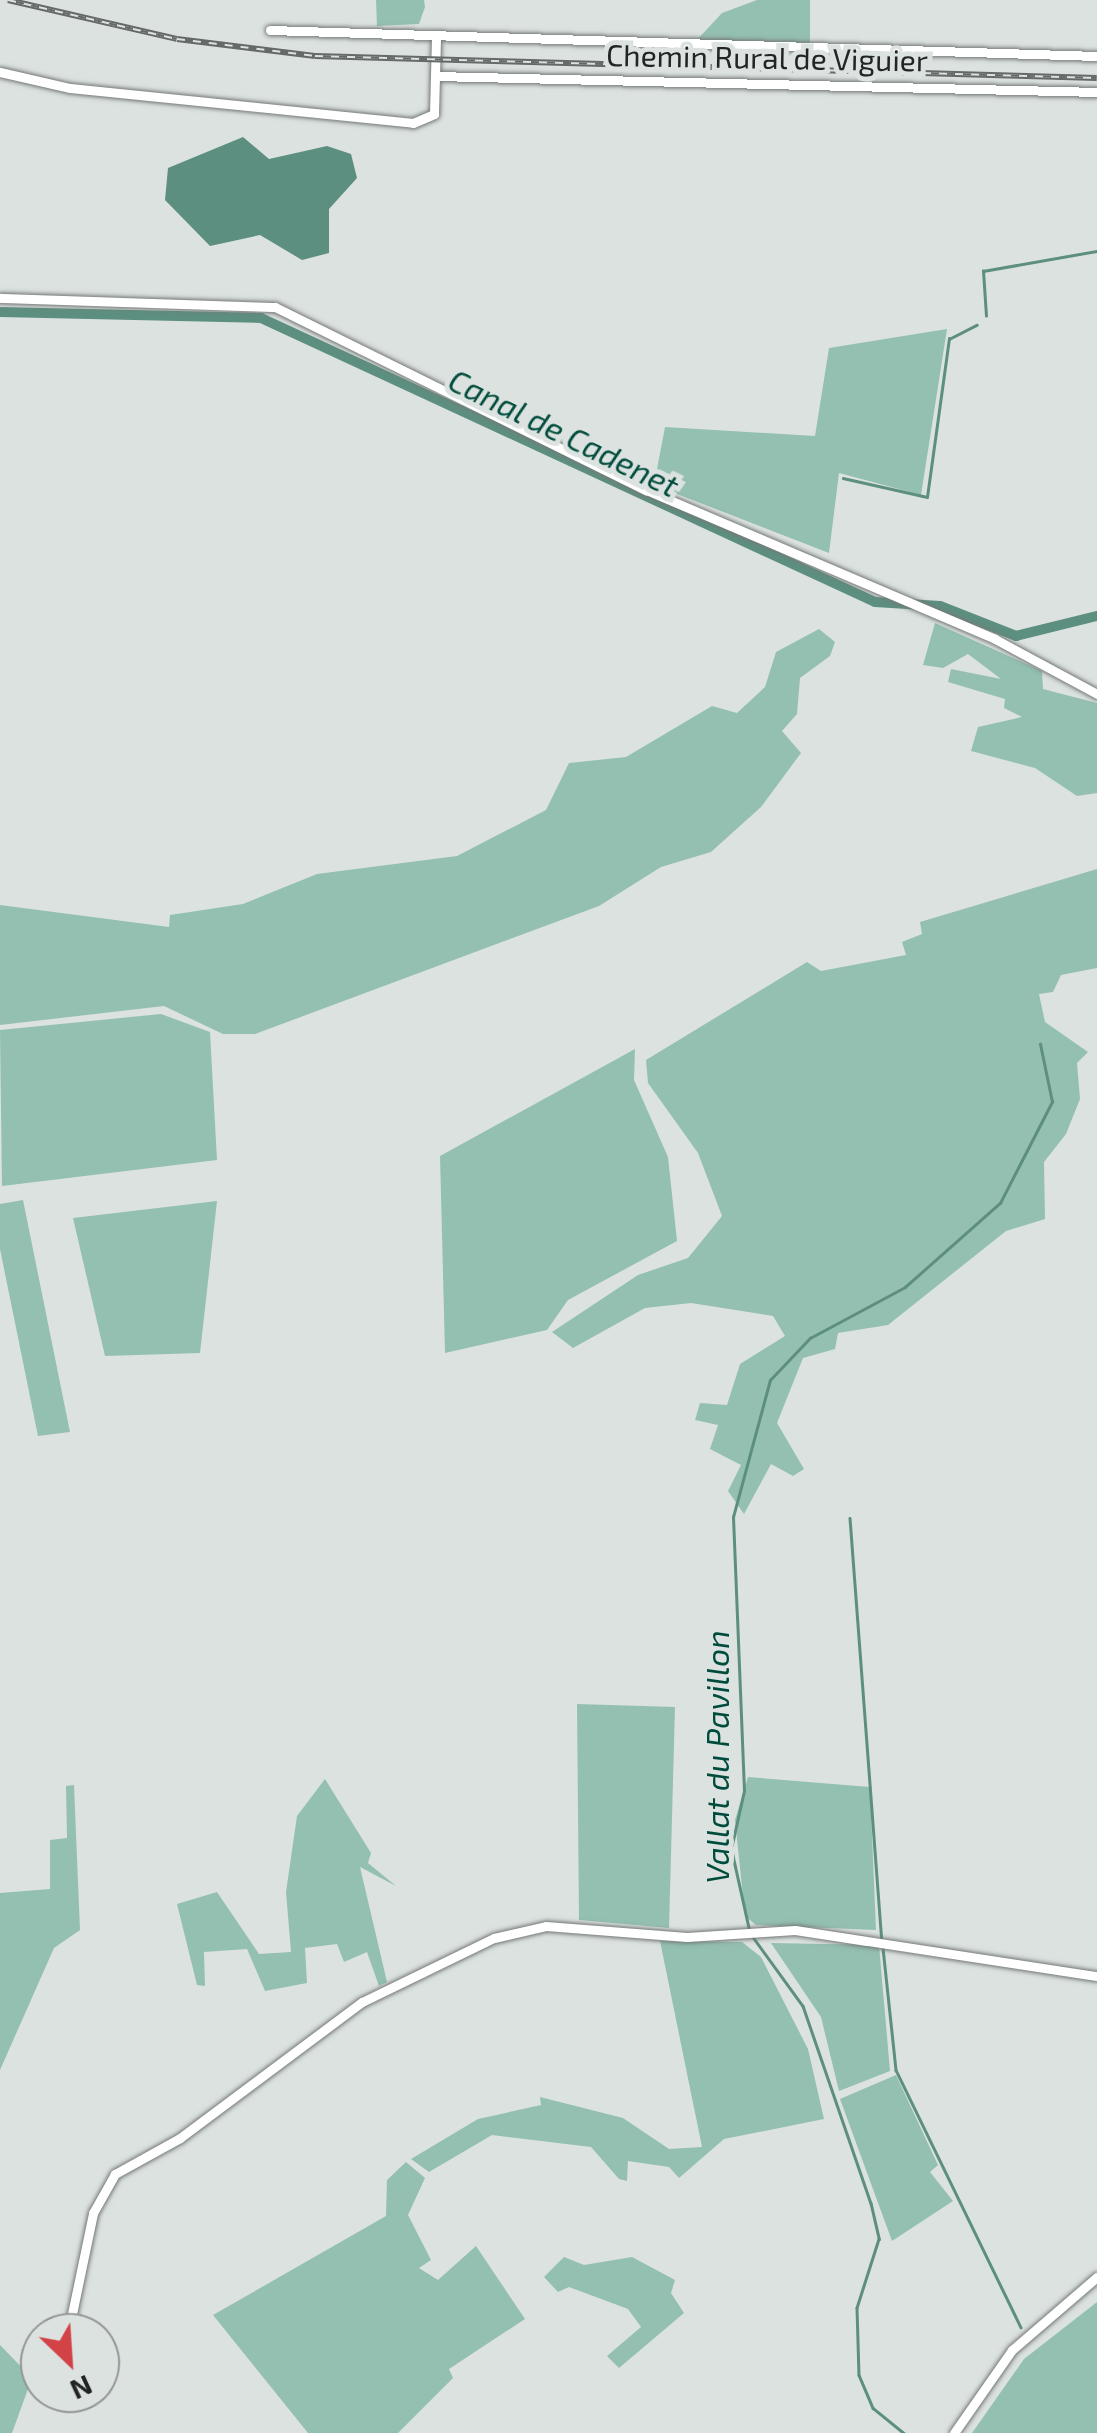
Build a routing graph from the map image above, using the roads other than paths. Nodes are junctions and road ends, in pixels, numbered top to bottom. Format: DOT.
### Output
graph roads {
  1 [pos="270,30"];
  2 [pos="436,38"];
  3 [pos="1097,56"];
  4 [pos="0,72"];
  5 [pos="435,76"];
  6 [pos="1097,92"];
  7 [pos="0,298"];
  8 [pos="1097,694"];
  9 [pos="1097,1976"];
  10 [pos="1097,2277"];
  11 [pos="73,2313"];
  12 [pos="954,2433"];
  1 -- 2 [label="street"];
  2 -- 3 [label="street"];
  2 -- 5 [label="street"];
  4 -- 5 [label="street"];
  5 -- 6 [label="street, Chemin Rural de Viguier"];
  7 -- 8 [label="street"];
  9 -- 11 [label="street"];
  10 -- 12 [label="street"];
}
